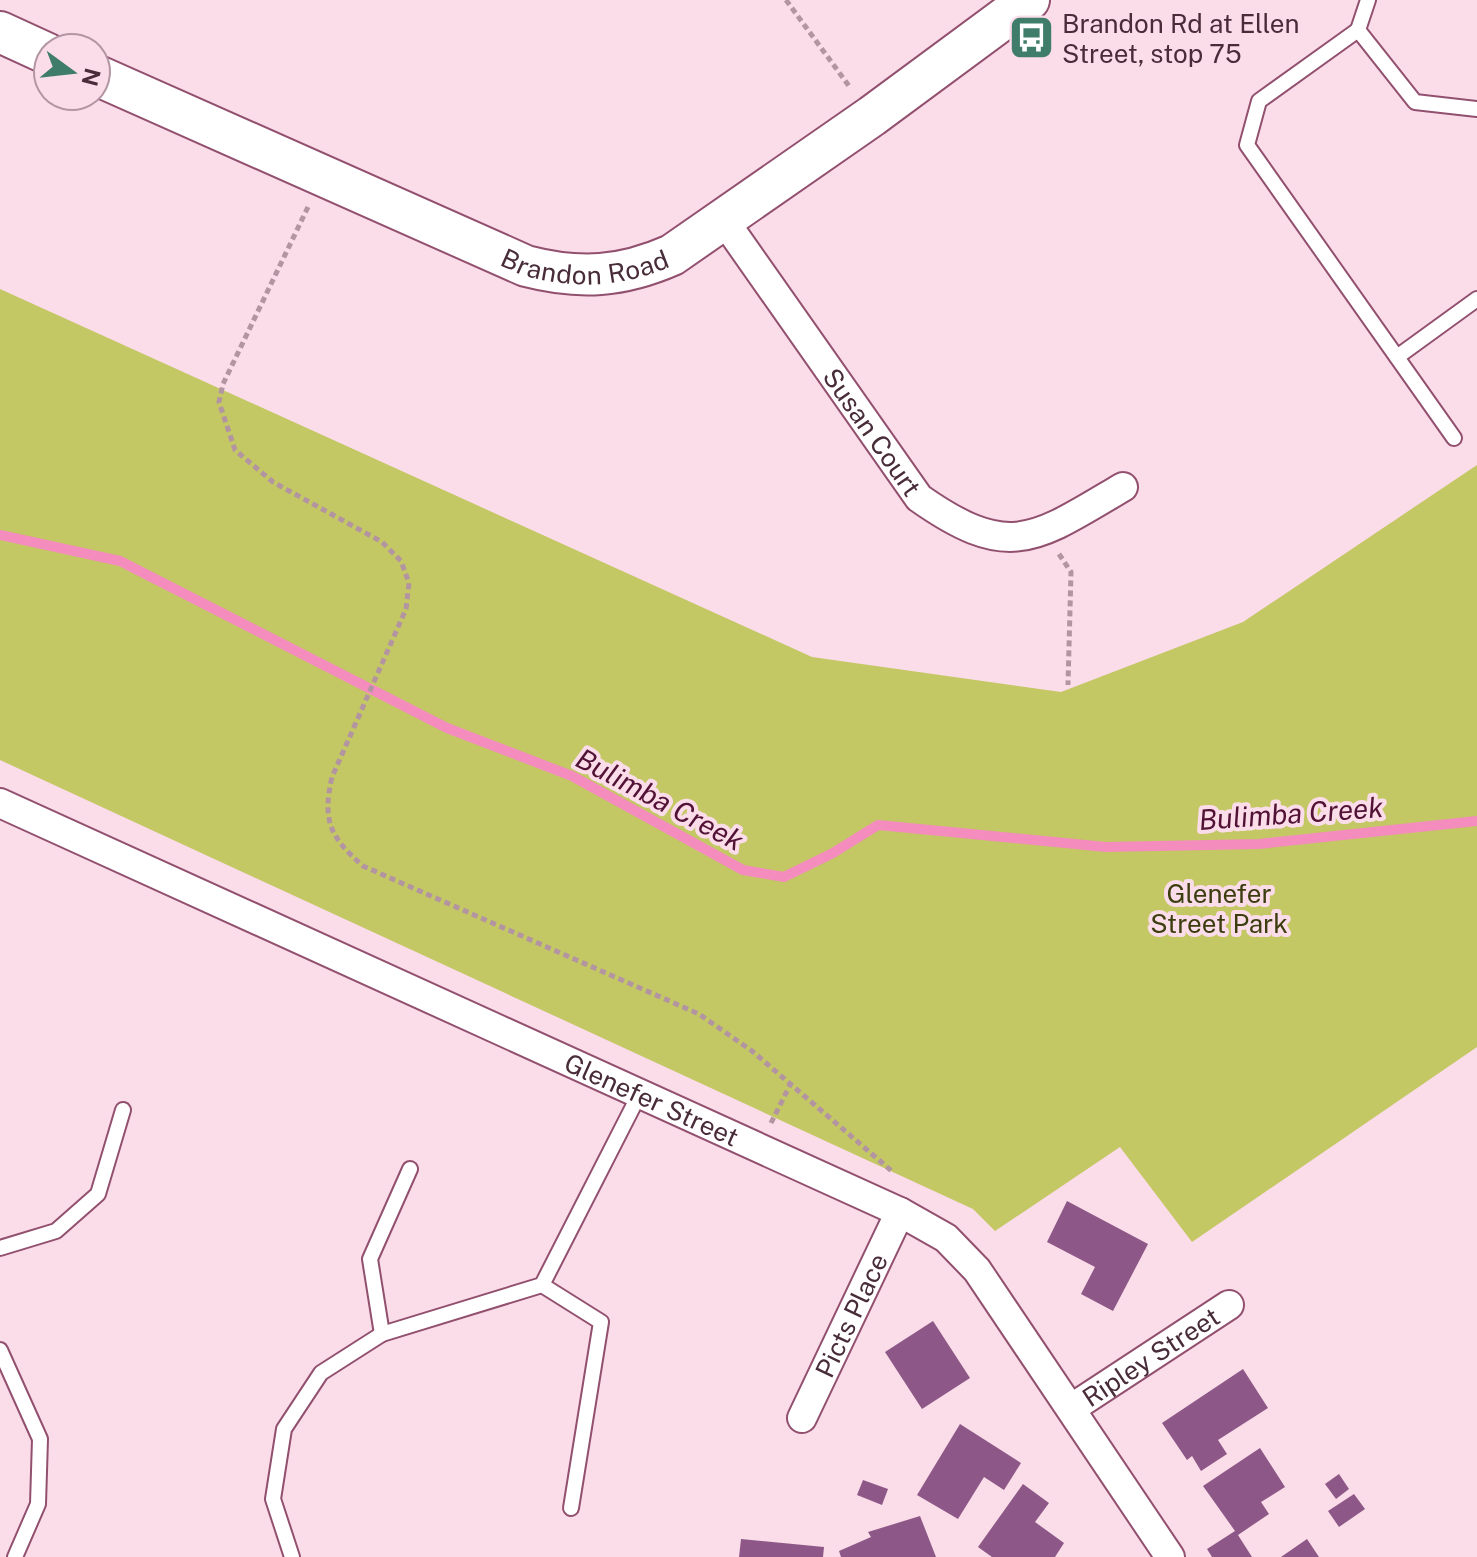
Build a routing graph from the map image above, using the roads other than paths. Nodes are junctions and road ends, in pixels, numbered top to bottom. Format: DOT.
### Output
graph roads {
  1 [pos="1029,0"];
  2 [pos="1368,0"];
  3 [pos="1358,30"];
  4 [pos="0,32"];
  5 [pos="32,47"];
  6 [pos="112,82"];
  7 [pos="1477,109"];
  8 [pos="723,219"];
  9 [pos="1477,299"];
  10 [pos="1397,357"];
  11 [pos="1454,438"];
  12 [pos="1123,487"];
  13 [pos="0,803"];
  14 [pos="639,1095"];
  15 [pos="123,1110"];
  16 [pos="410,1169"];
  17 [pos="900,1212"];
  18 [pos="0,1248"];
  19 [pos="542,1285"];
  20 [pos="1229,1305"];
  21 [pos="382,1334"];
  22 [pos="0,1350"];
  23 [pos="1072,1408"];
  24 [pos="802,1418"];
  25 [pos="571,1508"];
  26 [pos="15,1557"];
  27 [pos="292,1557"];
  28 [pos="1170,1557"];
  1 -- 8 [label="street, Brandon Road"];
  2 -- 3 [label="lane"];
  3 -- 7 [label="lane"];
  3 -- 10 [label="lane"];
  4 -- 5 [label="street"];
  6 -- 8 [label="street, Brandon Road"];
  8 -- 12 [label="street, Susan Court"];
  9 -- 10 [label="lane"];
  10 -- 11 [label="lane"];
  13 -- 14 [label="street, Glenefer Street"];
  14 -- 17 [label="street, Glenefer Street"];
  14 -- 19 [label="lane"];
  15 -- 18 [label="lane"];
  16 -- 21 [label="lane"];
  17 -- 23 [label="street, Glenefer Street"];
  17 -- 24 [label="street, Picts Place"];
  19 -- 21 [label="lane"];
  19 -- 25 [label="lane"];
  20 -- 23 [label="street, Ripley Street"];
  21 -- 27 [label="lane"];
  22 -- 26 [label="lane"];
  23 -- 28 [label="street, Glenefer Street"];
}
